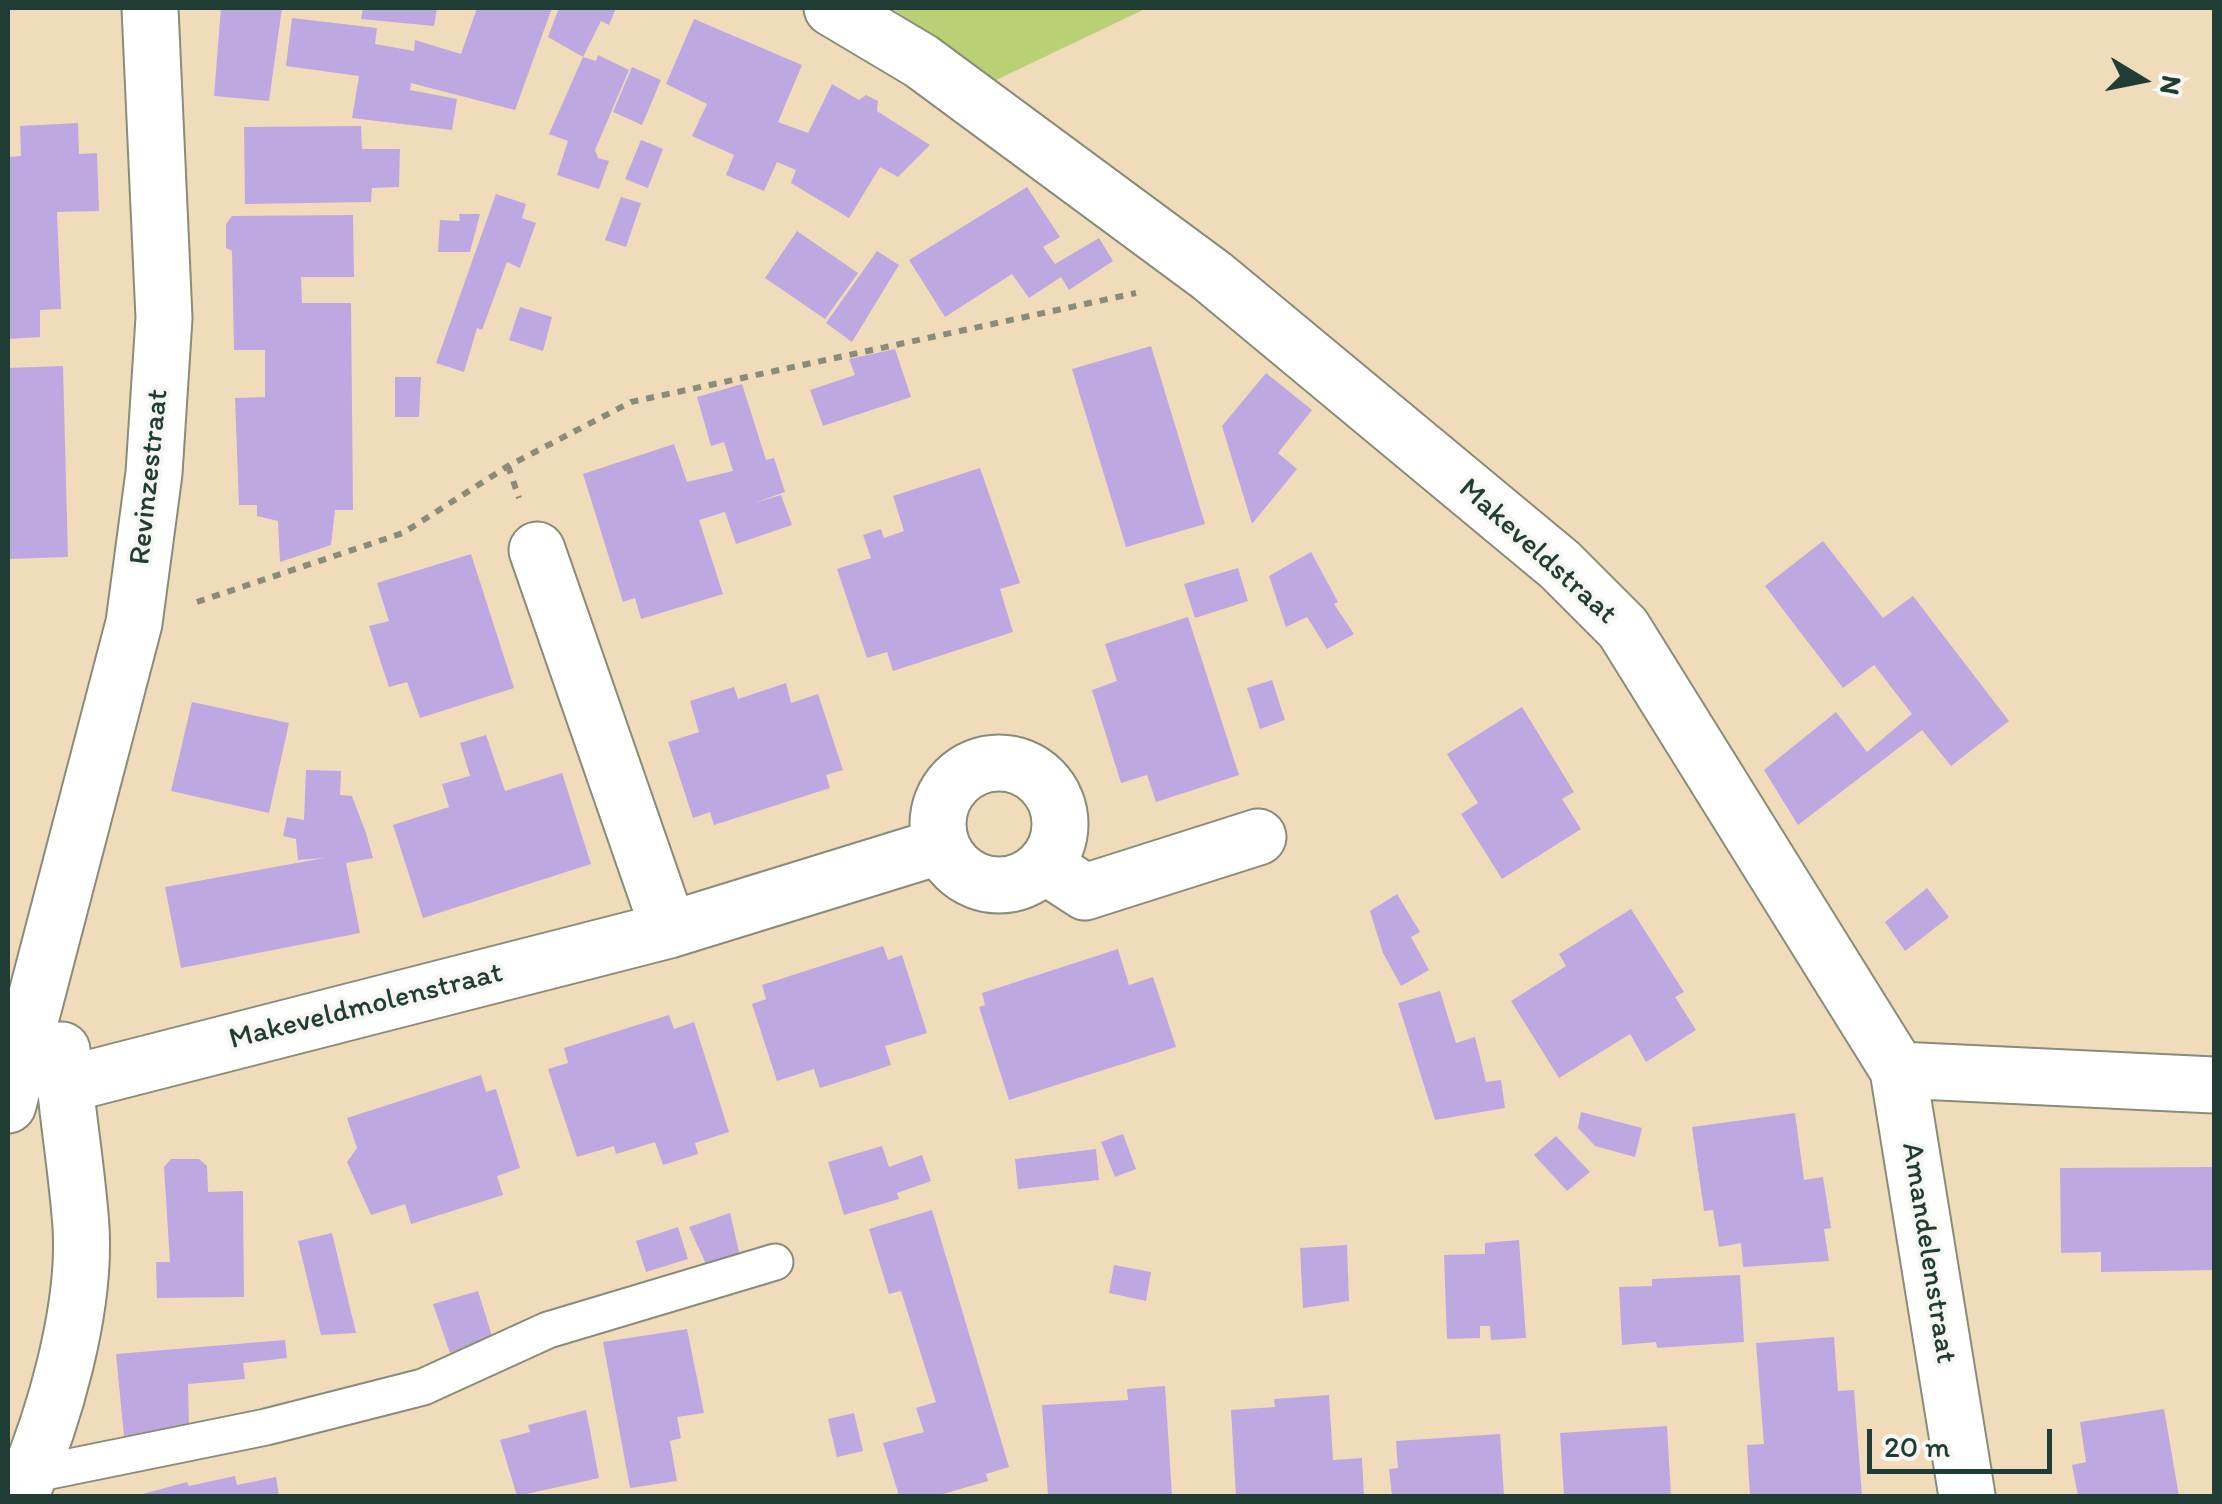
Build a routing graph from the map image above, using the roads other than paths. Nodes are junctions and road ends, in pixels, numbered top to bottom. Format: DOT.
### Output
graph roads {
  1 [pos="150,8"];
  2 [pos="832,8"];
  3 [pos="537,550"];
  4 [pos="1258,838"];
  5 [pos="941,846"];
  6 [pos="1044,866"];
  7 [pos="668,930"];
  8 [pos="53,937"];
  9 [pos="1898,1070"];
  10 [pos="64,1085"];
  11 [pos="2214,1085"];
  12 [pos="8,1104"];
  13 [pos="775,1262"];
  14 [pos="25,1486"];
  15 [pos="1968,1496"];
  1 -- 8 [label="street, Revinzestraat"];
  2 -- 9 [label="street, Makeveldstraat"];
  3 -- 7 [label="street"];
  4 -- 6 [label="street"];
  5 -- 6 [label="street"];
  5 -- 6 [label="street"];
  5 -- 7 [label="street, Makeveldmolenstraat"];
  7 -- 10 [label="street, Makeveldmolenstraat"];
  8 -- 10 [label="street, Revinzestraat"];
  8 -- 12 [label="street, Revinzestraat"];
  9 -- 11 [label="street"];
  9 -- 15 [label="street, Amandelenstraat"];
  10 -- 14 [label="street, Revinzestraat"];
  13 -- 14 [label="lane"];
}
